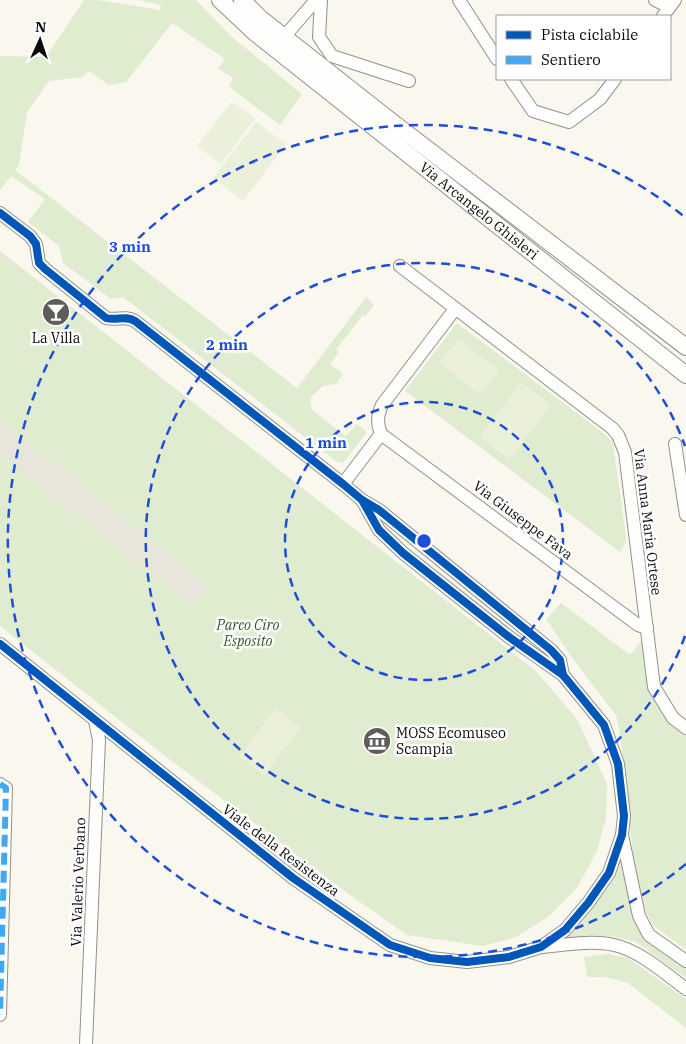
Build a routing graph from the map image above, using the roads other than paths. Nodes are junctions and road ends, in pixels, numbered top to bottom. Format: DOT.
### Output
graph roads {
  1 [pos="220,0"];
  2 [pos="242,0"];
  3 [pos="316,0"];
  4 [pos="321,0"];
  5 [pos="459,0"];
  6 [pos="655,0"];
  7 [pos="669,8"];
  8 [pos="277,41"];
  9 [pos="496,58"];
  10 [pos="512,80"];
  11 [pos="614,80"];
  12 [pos="409,81"];
  13 [pos="0,213"];
  14 [pos="400,266"];
  15 [pos="455,308"];
  16 [pos="686,347"];
  17 [pos="686,375"];
  18 [pos="381,434"];
  19 [pos="675,444"];
  20 [pos="343,484"];
  21 [pos="362,500"];
  22 [pos="686,516"];
  23 [pos="647,628"];
  24 [pos="0,644"];
  25 [pos="563,675"];
  26 [pos="95,721"];
  27 [pos="686,728"];
  28 [pos="0,784"];
  29 [pos="622,835"];
  30 [pos="541,947"];
  31 [pos="686,961"];
  32 [pos="686,989"];
  33 [pos="0,1015"];
  34 [pos="86,1044"];
  1 -- 8 [label="street, Via Arcangelo Ghisleri"];
  2 -- 8 [label="street, Via Arcangelo Ghisleri"];
  3 -- 8 [label="street"];
  4 -- 12 [label="street"];
  5 -- 9 [label="street"];
  6 -- 7 [label="street"];
  8 -- 16 [label="street, Via Arcangelo Ghisleri"];
  8 -- 17 [label="street, Via Arcangelo Ghisleri"];
  10 -- 11 [label="street"];
  13 -- 20 [label="street, Viale della Resistenza"];
  14 -- 15 [label="street, Via Anna Maria Ortese"];
  15 -- 18 [label="street"];
  15 -- 23 [label="street, Via Anna Maria Ortese"];
  18 -- 20 [label="street"];
  18 -- 23 [label="street, Via Giuseppe Fava"];
  19 -- 22 [label="street"];
  20 -- 21 [label="street, Viale della Resistenza"];
  21 -- 25 [label="street, Viale della Resistenza"];
  21 -- 25 [label="street, Viale della Resistenza"];
  23 -- 27 [label="street, Via Anna Maria Ortese"];
  24 -- 26 [label="street, Viale della Resistenza"];
  25 -- 29 [label="street, Viale della Resistenza"];
  26 -- 30 [label="street, Viale della Resistenza"];
  26 -- 34 [label="street, Via Valerio Verbano"];
  28 -- 33 [label="street"];
  29 -- 30 [label="street, Viale della Resistenza"];
  29 -- 31 [label="street, Viale della Resistenza"];
  30 -- 32 [label="street, Viale della Resistenza"];
}
